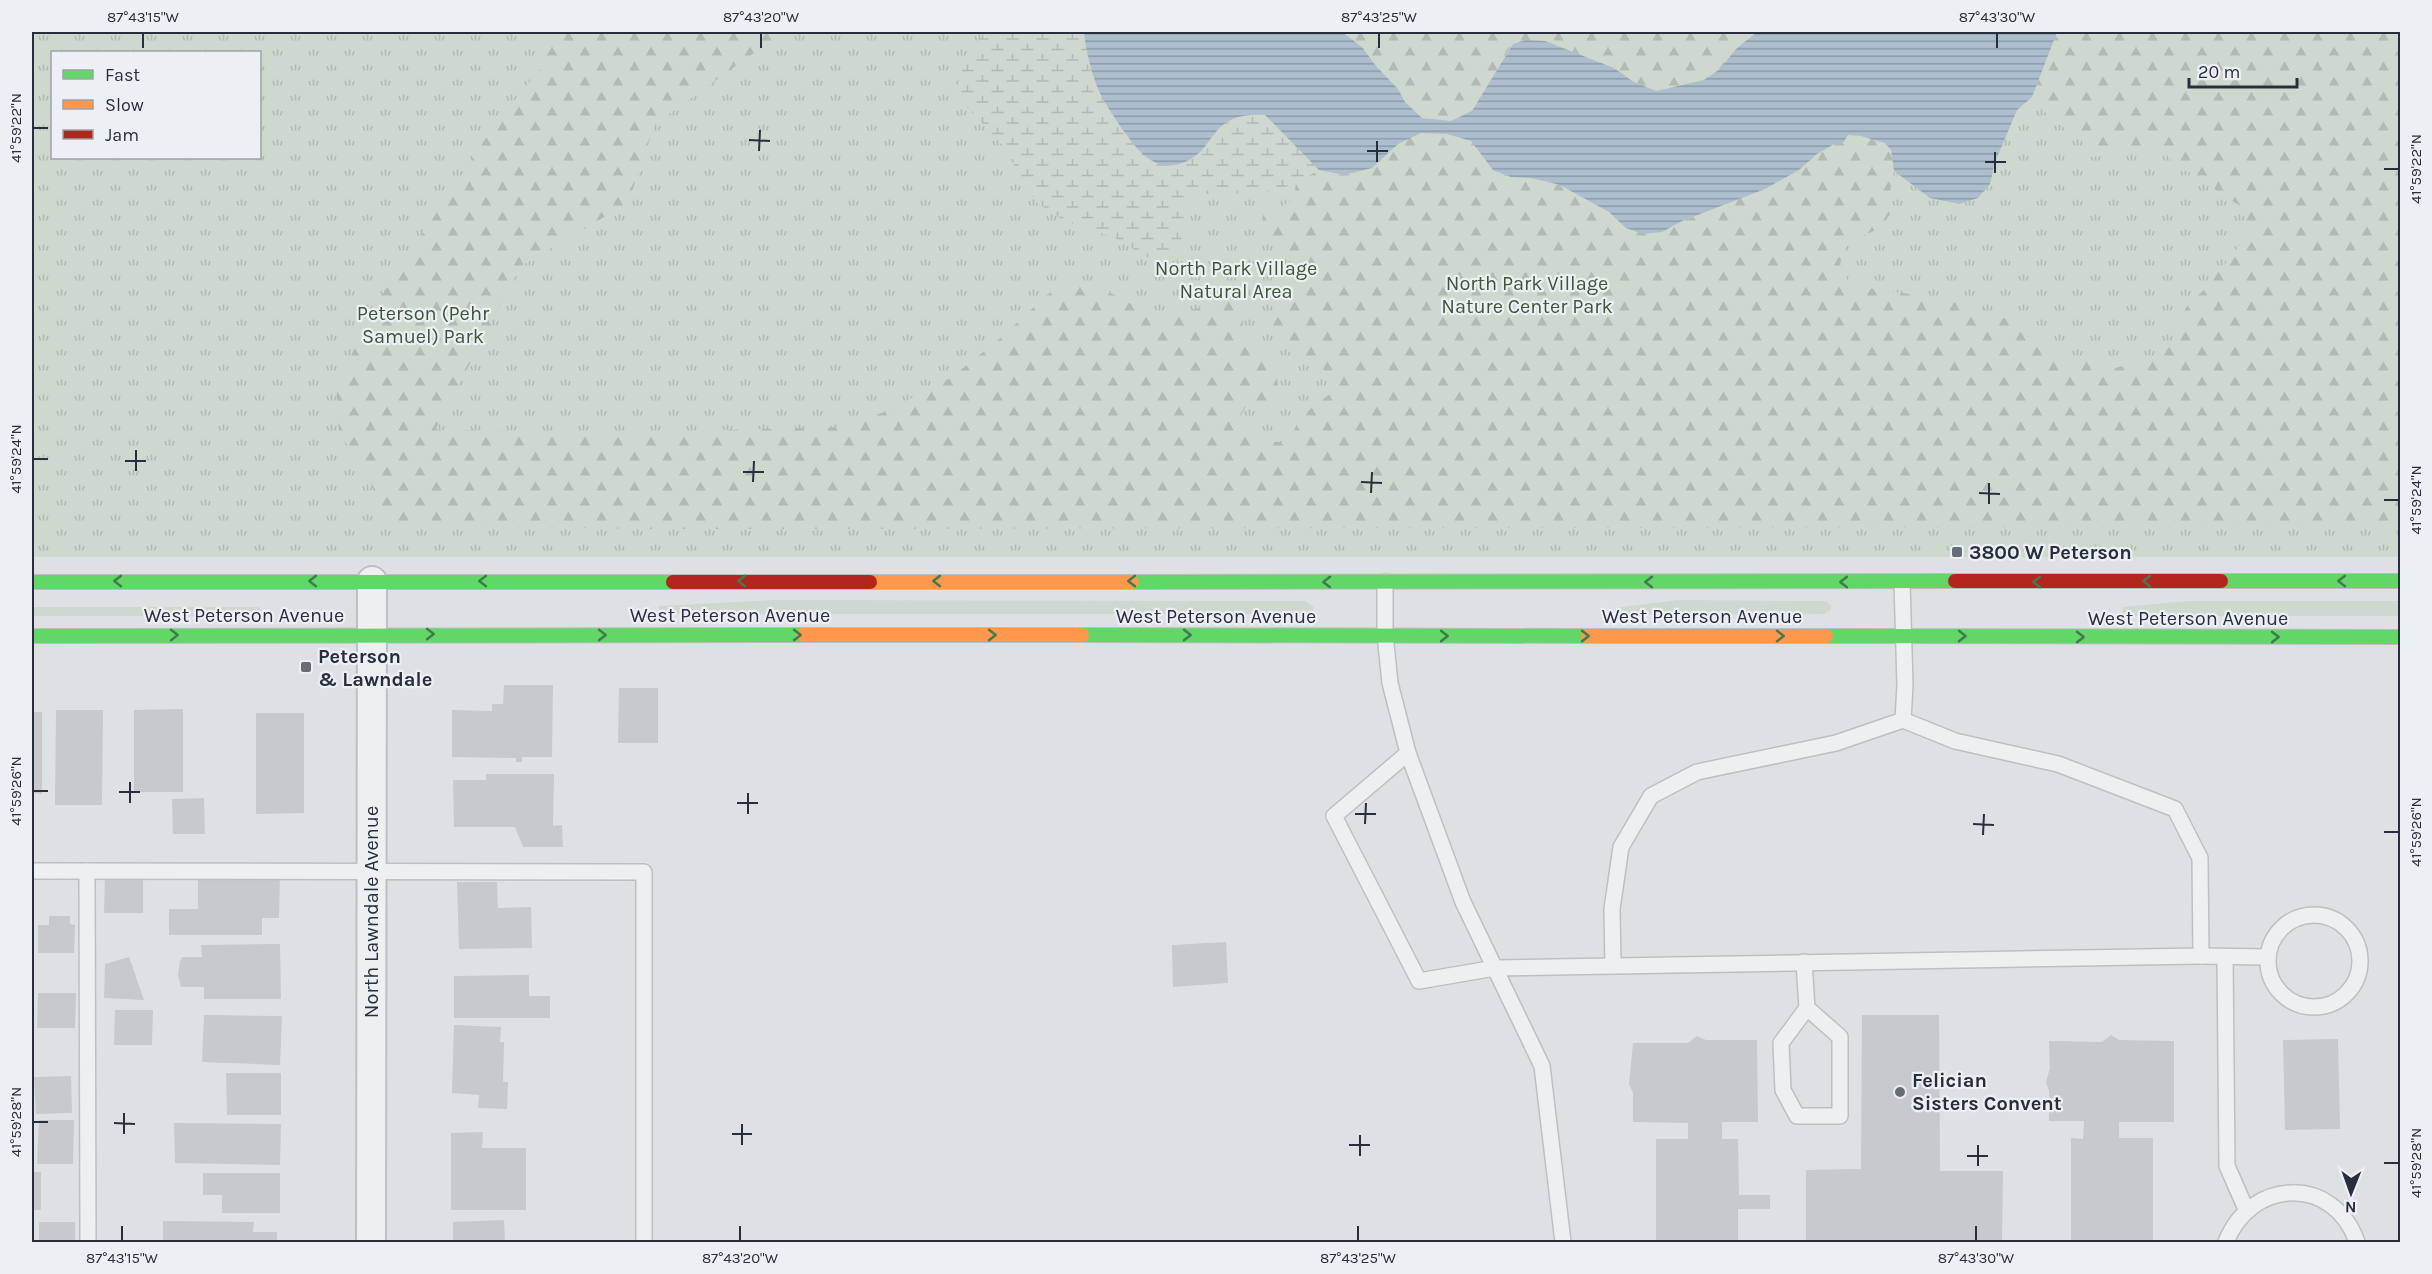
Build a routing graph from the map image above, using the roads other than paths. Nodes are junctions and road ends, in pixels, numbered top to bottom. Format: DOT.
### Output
graph roads {
  1 [pos="372,581"];
  2 [pos="2400,581"];
  3 [pos="32,582"];
  4 [pos="1385,582"];
  5 [pos="1902,582"];
  6 [pos="372,634"];
  7 [pos="32,636"];
  8 [pos="1385,636"];
  9 [pos="1904,636"];
  10 [pos="2400,637"];
  11 [pos="1904,720"];
  12 [pos="1408,753"];
  13 [pos="32,871"];
  14 [pos="87,871"];
  15 [pos="371,872"];
  16 [pos="2201,956"];
  17 [pos="2225,957"];
  18 [pos="2268,957"];
  19 [pos="1804,962"];
  20 [pos="1613,966"];
  21 [pos="1495,968"];
  22 [pos="1807,1008"];
  23 [pos="2246,1209"];
  24 [pos="88,1242"];
  25 [pos="371,1242"];
  26 [pos="644,1242"];
  27 [pos="1563,1242"];
  28 [pos="2226,1242"];
  29 [pos="2356,1242"];
  1 -- 3 [label="main road, West Peterson Avenue, one-way"];
  4 -- 1 [label="main road, West Peterson Avenue, one-way"];
  1 -- 6 [label="street, North Lawndale Avenue"];
  2 -- 5 [label="main road, West Peterson Avenue, one-way"];
  5 -- 4 [label="main road, West Peterson Avenue, one-way"];
  4 -- 8 [label="lane"];
  5 -- 9 [label="lane"];
  7 -- 6 [label="main road, West Peterson Avenue, one-way"];
  6 -- 8 [label="main road, West Peterson Avenue, one-way"];
  6 -- 15 [label="street, North Lawndale Avenue"];
  8 -- 9 [label="main road, West Peterson Avenue, one-way"];
  8 -- 12 [label="lane"];
  9 -- 10 [label="main road, West Peterson Avenue, one-way"];
  9 -- 11 [label="lane"];
  11 -- 16 [label="lane"];
  11 -- 20 [label="lane"];
  12 -- 21 [label="lane"];
  12 -- 21 [label="lane"];
  13 -- 14 [label="lane"];
  14 -- 15 [label="lane"];
  14 -- 24 [label="lane"];
  15 -- 25 [label="street, North Lawndale Avenue"];
  15 -- 26 [label="lane"];
  16 -- 17 [label="lane"];
  16 -- 19 [label="lane"];
  17 -- 18 [label="lane"];
  17 -- 23 [label="lane"];
  18 -- 18 [label="lane"];
  19 -- 20 [label="lane"];
  19 -- 22 [label="lane"];
  20 -- 21 [label="lane"];
  21 -- 27 [label="lane"];
  22 -- 22 [label="lane"];
  23 -- 28 [label="lane"];
  23 -- 29 [label="lane"];
}
